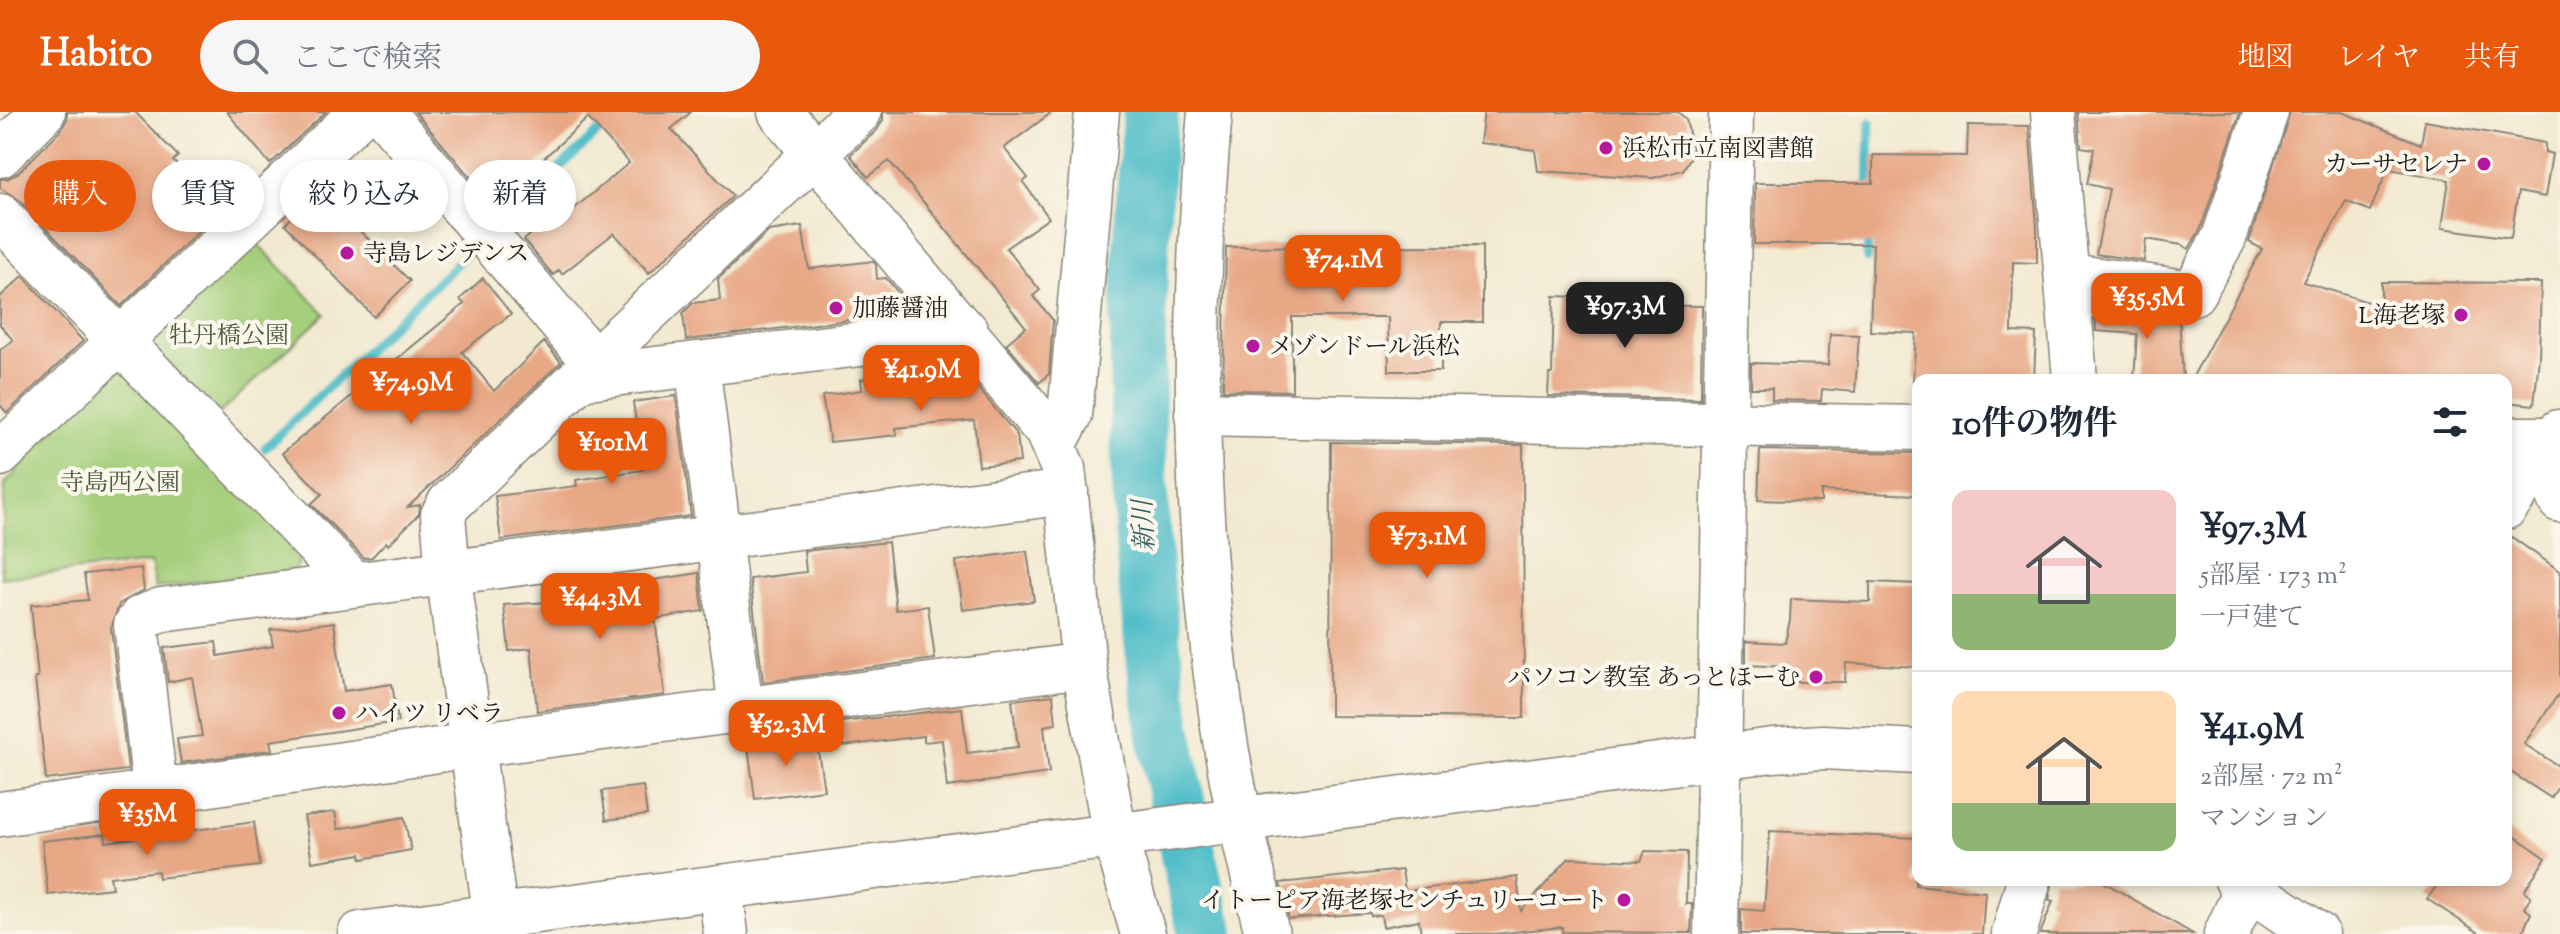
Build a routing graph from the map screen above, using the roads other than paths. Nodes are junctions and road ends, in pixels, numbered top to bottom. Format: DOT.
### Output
graph roads {
  1 [pos="43,112"];
  2 [pos="362,112"];
  3 [pos="382,112"];
  4 [pos="780,112"];
  5 [pos="859,112"];
  6 [pos="1097,112"];
  7 [pos="1210,112"];
  8 [pos="1731,112"];
  9 [pos="2053,112"];
  10 [pos="2266,112"];
  11 [pos="814,154"];
  12 [pos="0,155"];
  13 [pos="0,216"];
  14 [pos="2067,278"];
  15 [pos="966,331"];
  16 [pos="121,340"];
  17 [pos="697,364"];
  18 [pos="587,370"];
  19 [pos="2075,374"];
  20 [pos="1197,414"];
  21 [pos="2560,423"];
  22 [pos="1726,424"];
  23 [pos="1912,428"];
  24 [pos="2512,439"];
  25 [pos="2559,439"];
  26 [pos="1054,445"];
  27 [pos="0,454"];
  28 [pos="1066,492"];
  29 [pos="2512,498"];
  30 [pos="2560,500"];
  31 [pos="720,536"];
  32 [pos="448,572"];
  33 [pos="354,584"];
  34 [pos="1084,665"];
  35 [pos="741,709"];
  36 [pos="472,745"];
  37 [pos="1912,752"];
  38 [pos="1718,757"];
  39 [pos="164,788"];
  40 [pos="0,814"];
  41 [pos="1233,820"];
  42 [pos="1128,834"];
  43 [pos="2027,886"];
  44 [pos="2244,886"];
  45 [pos="2251,886"];
  46 [pos="720,887"];
  47 [pos="496,925"];
  48 [pos="360,934"];
  49 [pos="726,934"];
  50 [pos="1143,934"];
  51 [pos="1267,934"];
  52 [pos="1716,934"];
  53 [pos="2014,934"];
  54 [pos="2226,934"];
  55 [pos="2317,934"];
  1 -- 12 [label="street"];
  2 -- 16 [label="street"];
  3 -- 18 [label="street"];
  4 -- 11 [label="street"];
  5 -- 11 [label="street"];
  6 -- 26 [label="street"];
  7 -- 20 [label="street"];
  8 -- 22 [label="street"];
  9 -- 14 [label="street"];
  10 -- 14 [label="street"];
  11 -- 15 [label="street"];
  11 -- 18 [label="street"];
  13 -- 16 [label="street"];
  14 -- 19 [label="street"];
  15 -- 17 [label="street"];
  15 -- 26 [label="street"];
  16 -- 27 [label="street"];
  16 -- 33 [label="street"];
  17 -- 18 [label="street"];
  17 -- 31 [label="street"];
  18 -- 32 [label="street"];
  20 -- 22 [label="street"];
  20 -- 41 [label="street"];
  21 -- 25 [label="street"];
  22 -- 23 [label="street"];
  22 -- 38 [label="street"];
  24 -- 25 [label="street"];
  25 -- 29 [label="street"];
  25 -- 30 [label="street"];
  26 -- 28 [label="street"];
  28 -- 31 [label="street"];
  28 -- 34 [label="street"];
  31 -- 32 [label="street"];
  31 -- 35 [label="street"];
  32 -- 33 [label="street"];
  32 -- 36 [label="street"];
  33 -- 39 [label="street"];
  34 -- 35 [label="street"];
  34 -- 42 [label="street"];
  35 -- 36 [label="street"];
  36 -- 39 [label="street"];
  36 -- 47 [label="street"];
  37 -- 38 [label="street"];
  38 -- 41 [label="street"];
  38 -- 52 [label="street"];
  39 -- 40 [label="street"];
  41 -- 42 [label="street"];
  41 -- 51 [label="street"];
  42 -- 46 [label="street"];
  42 -- 50 [label="street"];
  43 -- 53 [label="street"];
  44 -- 54 [label="street"];
  45 -- 55 [label="street"];
  46 -- 47 [label="street"];
  46 -- 49 [label="street"];
  47 -- 48 [label="street"];
}
